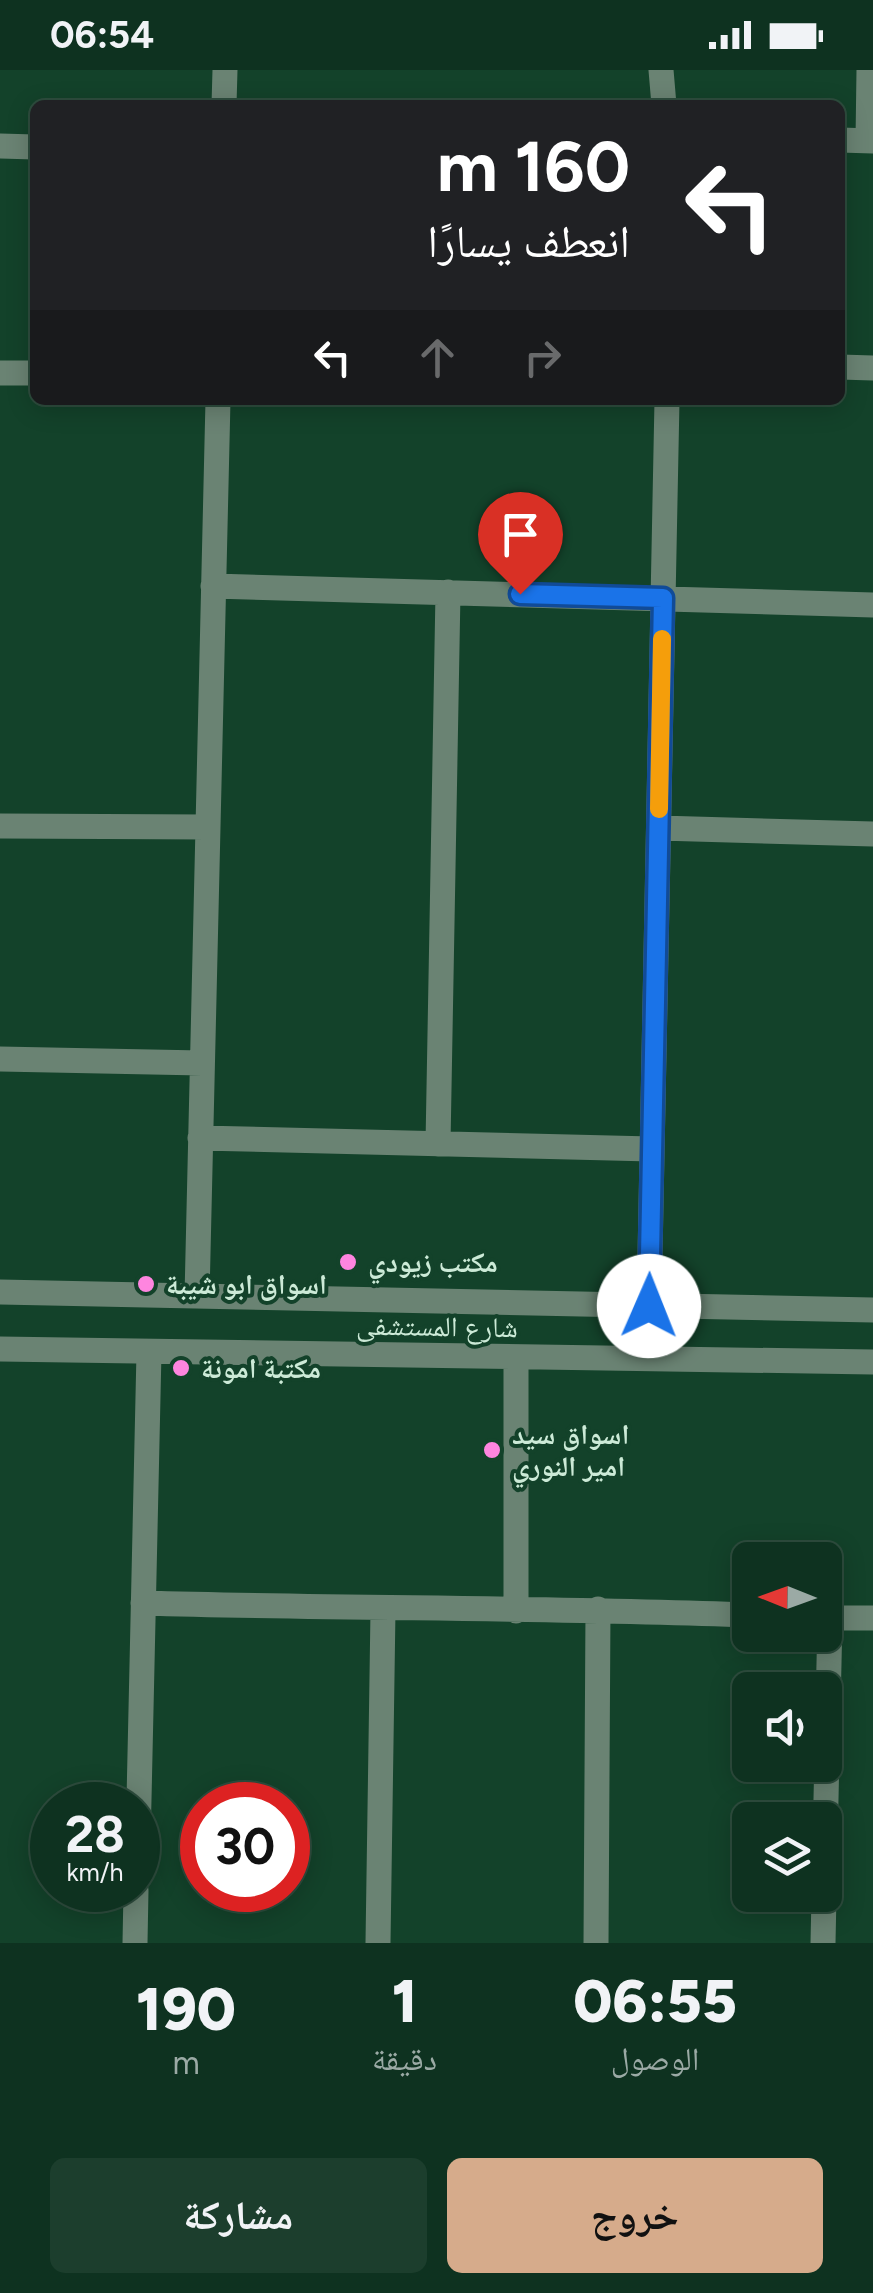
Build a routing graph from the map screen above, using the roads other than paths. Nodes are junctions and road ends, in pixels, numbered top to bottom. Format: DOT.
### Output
graph roads {
  1 [pos="225,70"];
  2 [pos="661,70"];
  3 [pos="869,70"];
  4 [pos="224,100"];
  5 [pos="664,100"];
  6 [pos="870,140"];
  7 [pos="0,146"];
  8 [pos="30,146"];
  9 [pos="845,367"];
  10 [pos="873,368"];
  11 [pos="0,373"];
  12 [pos="30,374"];
  13 [pos="218,405"];
  14 [pos="668,405"];
  15 [pos="213,586"];
  16 [pos="448,592"];
  17 [pos="663,598"];
  18 [pos="873,604"];
  19 [pos="0,826"];
  20 [pos="208,826"];
  21 [pos="658,828"];
  22 [pos="873,834"];
  23 [pos="0,1059"];
  24 [pos="202,1063"];
  25 [pos="200,1138"];
  26 [pos="438,1144"];
  27 [pos="652,1149"];
  28 [pos="0,1292"];
  29 [pos="196,1296"];
  30 [pos="649,1306"];
  31 [pos="873,1310"];
  32 [pos="0,1349"];
  33 [pos="150,1352"];
  34 [pos="516,1357"];
  35 [pos="873,1362"];
  36 [pos="143,1603"];
  37 [pos="598,1609"];
  38 [pos="383,1610"];
  39 [pos="516,1611"];
  40 [pos="732,1614"];
  41 [pos="842,1618"];
  42 [pos="873,1618"];
  43 [pos="828,1652"];
  44 [pos="139,1782"];
  45 [pos="826,1802"];
  46 [pos="136,1912"];
  47 [pos="824,1912"];
  48 [pos="135,1943"];
  49 [pos="378,1943"];
  50 [pos="596,1943"];
  51 [pos="823,1943"];
  1 -- 4 [label="street"];
  2 -- 5 [label="street"];
  3 -- 6 [label="street"];
  7 -- 8 [label="street"];
  9 -- 10 [label="street"];
  11 -- 12 [label="street"];
  13 -- 15 [label="street"];
  14 -- 17 [label="street"];
  15 -- 16 [label="street"];
  15 -- 20 [label="street"];
  16 -- 17 [label="street"];
  16 -- 26 [label="street"];
  17 -- 18 [label="street"];
  17 -- 21 [label="street"];
  19 -- 20 [label="street"];
  20 -- 24 [label="street"];
  21 -- 22 [label="street"];
  21 -- 27 [label="street"];
  23 -- 24 [label="street"];
  24 -- 25 [label="street"];
  25 -- 26 [label="street"];
  25 -- 29 [label="street"];
  26 -- 27 [label="street"];
  27 -- 30 [label="street"];
  28 -- 29 [label="street, شارع المستشفى"];
  29 -- 30 [label="street, شارع المستشفى"];
  30 -- 31 [label="street, شارع المستشفى"];
  32 -- 33 [label="street, شارع المستشفى"];
  33 -- 34 [label="street, شارع المستشفى"];
  33 -- 36 [label="street"];
  34 -- 35 [label="street, شارع المستشفى"];
  34 -- 39 [label="street"];
  36 -- 38 [label="street"];
  36 -- 44 [label="street"];
  37 -- 39 [label="street"];
  37 -- 40 [label="street"];
  37 -- 50 [label="street"];
  38 -- 39 [label="street"];
  38 -- 49 [label="street"];
  41 -- 42 [label="street"];
  43 -- 45 [label="street"];
  46 -- 48 [label="street"];
  47 -- 51 [label="street"];
}
